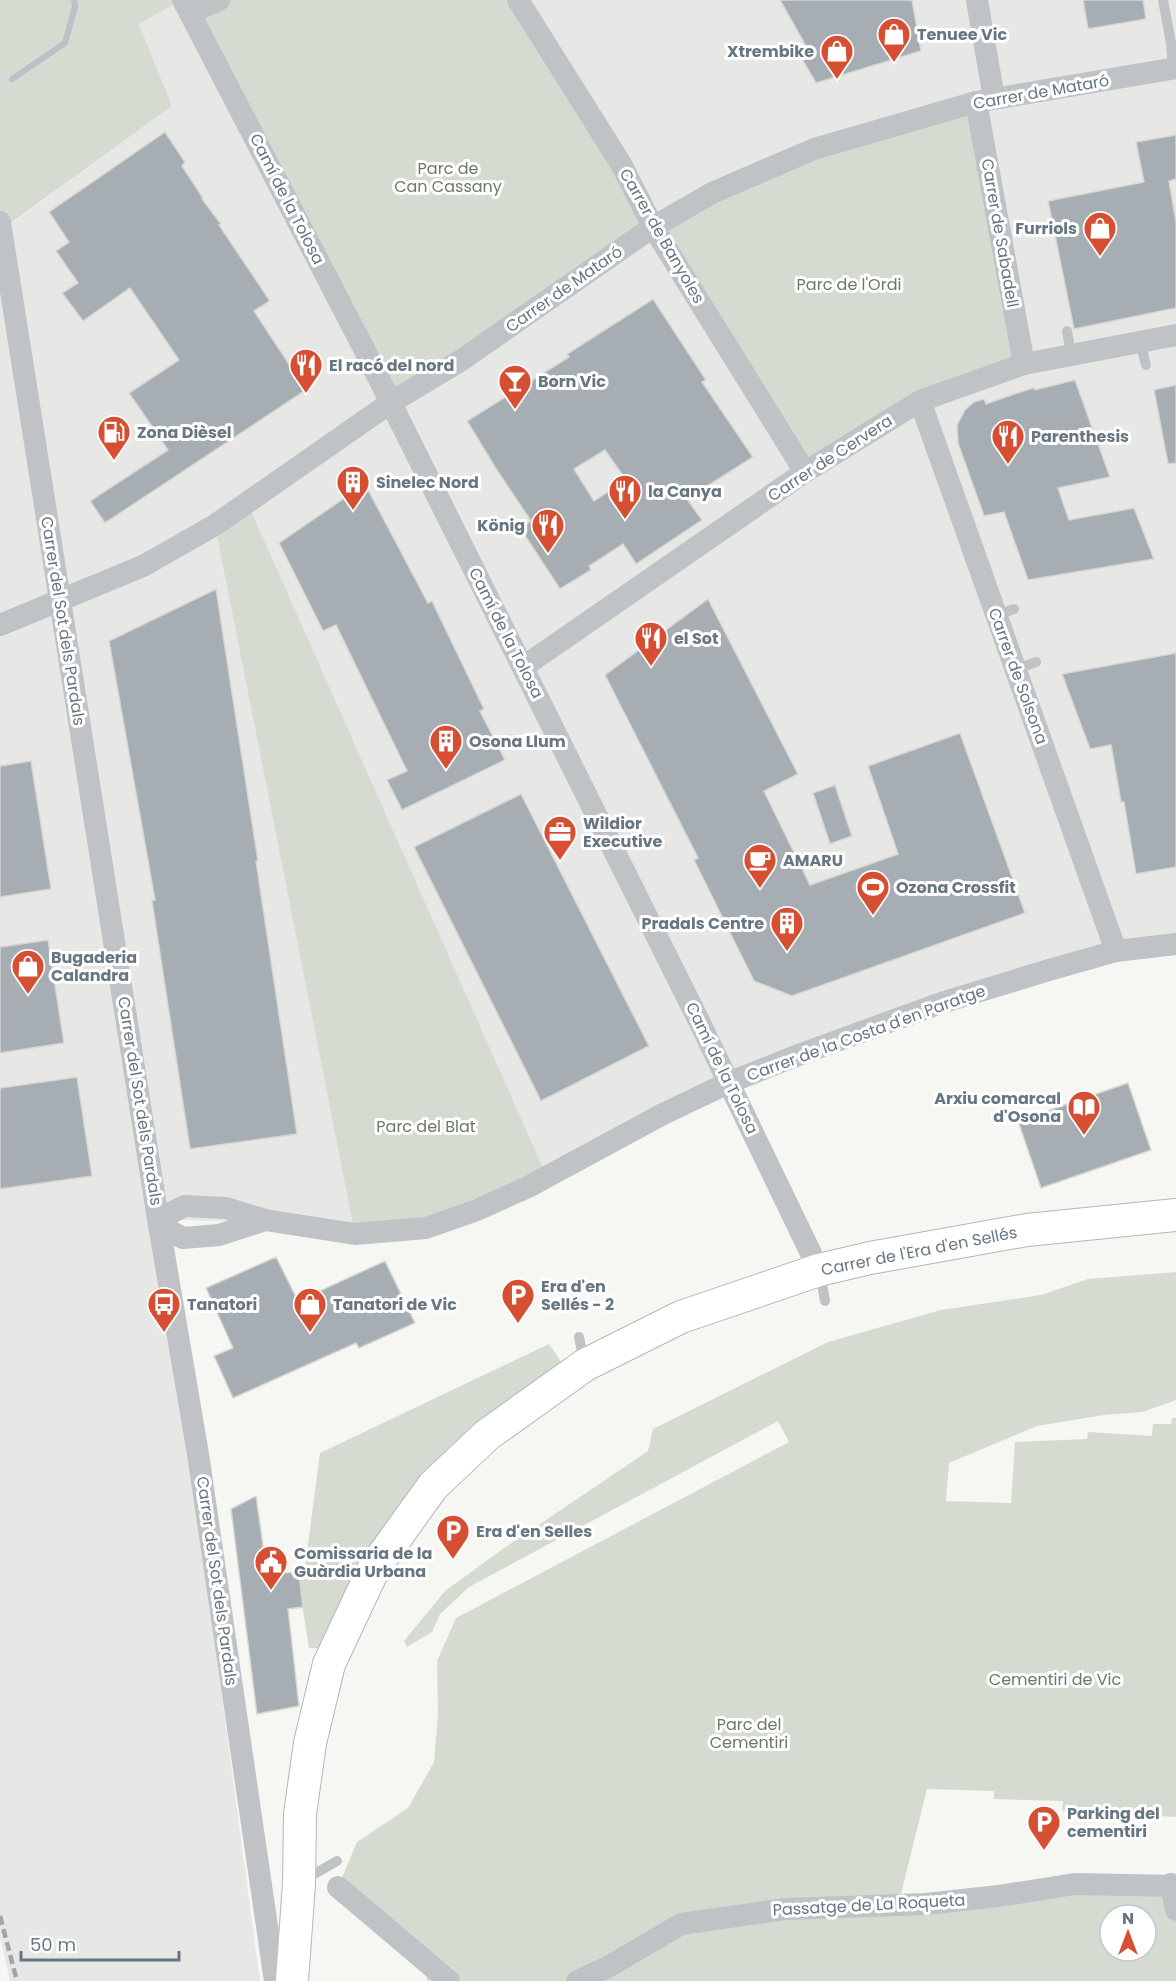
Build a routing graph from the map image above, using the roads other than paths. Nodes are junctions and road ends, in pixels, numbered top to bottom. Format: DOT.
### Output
graph roads {
  1 [pos="219,0"];
  2 [pos="518,0"];
  3 [pos="976,0"];
  4 [pos="1163,0"];
  5 [pos="187,6"];
  6 [pos="1174,69"];
  7 [pos="985,100"];
  8 [pos="0,222"];
  9 [pos="653,227"];
  10 [pos="1067,331"];
  11 [pos="1176,335"];
  12 [pos="1140,342"];
  13 [pos="1071,356"];
  14 [pos="1024,364"];
  15 [pos="1146,365"];
  16 [pos="920,401"];
  17 [pos="390,403"];
  18 [pos="805,472"];
  19 [pos="60,601"];
  20 [pos="0,625"];
  21 [pos="523,667"];
  22 [pos="1176,944"];
  23 [pos="1116,951"];
  24 [pos="728,1083"];
  25 [pos="1176,1215"];
  26 [pos="266,1220"];
  27 [pos="159,1222"];
  28 [pos="819,1270"];
  29 [pos="825,1301"];
  30 [pos="337,1861"];
  31 [pos="299,1884"];
  32 [pos="1173,1885"];
  33 [pos="338,1887"];
  34 [pos="1176,1910"];
  35 [pos="275,1981"];
  36 [pos="292,1981"];
  37 [pos="314,1981"];
  38 [pos="448,1981"];
  39 [pos="577,1981"];
  1 -- 5 [label="street"];
  2 -- 9 [label="street, Carrer de Banyoles"];
  3 -- 7 [label="street, Carrer de Sabadell"];
  4 -- 6 [label="lane"];
  5 -- 17 [label="street, Camí de la Tolosa"];
  6 -- 7 [label="street, Carrer de Mataró"];
  7 -- 9 [label="street, Carrer de Mataró"];
  7 -- 14 [label="street, Carrer de Sabadell"];
  8 -- 19 [label="street, Carrer del Sot dels Pardals"];
  9 -- 17 [label="street, Carrer de Mataró"];
  9 -- 18 [label="street, Carrer de Banyoles"];
  10 -- 13 [label="lane"];
  11 -- 12 [label="street, Carrer de Cervera"];
  12 -- 13 [label="street, Carrer de Cervera"];
  12 -- 15 [label="lane"];
  13 -- 14 [label="street, Carrer de Cervera"];
  14 -- 16 [label="street, Carrer de Cervera"];
  16 -- 18 [label="street, Carrer de Cervera"];
  16 -- 23 [label="street, Carrer de Solsona"];
  17 -- 19 [label="street, Carrer de Mataró"];
  17 -- 21 [label="street, Camí de la Tolosa"];
  18 -- 21 [label="street, Carrer de Cervera"];
  19 -- 20 [label="street, Carrer de Mataró"];
  19 -- 27 [label="street, Carrer del Sot dels Pardals"];
  21 -- 24 [label="street, Camí de la Tolosa"];
  22 -- 23 [label="street, Carrer de la Costa d'en Paratge"];
  23 -- 24 [label="street, Carrer de la Costa d'en Paratge"];
  24 -- 26 [label="street, Carrer de la Costa d'en Paratge"];
  24 -- 28 [label="street, Camí de la Tolosa"];
  25 -- 28 [label="street, Carrer de l'Era d'en Sellés"];
  26 -- 27 [label="street, Carrer de la Costa d'en Paratge"];
  26 -- 27 [label="street"];
  27 -- 35 [label="street, Carrer del Sot dels Pardals"];
  28 -- 29 [label="lane"];
  28 -- 31 [label="street, Carrer de l'Era d'en Sellés"];
  30 -- 31 [label="lane"];
  31 -- 36 [label="street, Carrer de l'Era d'en Sellés"];
  31 -- 37 [label="street, Carrer de l'Era d'en Sellés"];
  32 -- 34 [label="street"];
  32 -- 39 [label="street, Passatge de La Roqueta"];
  33 -- 38 [label="street"];
}
